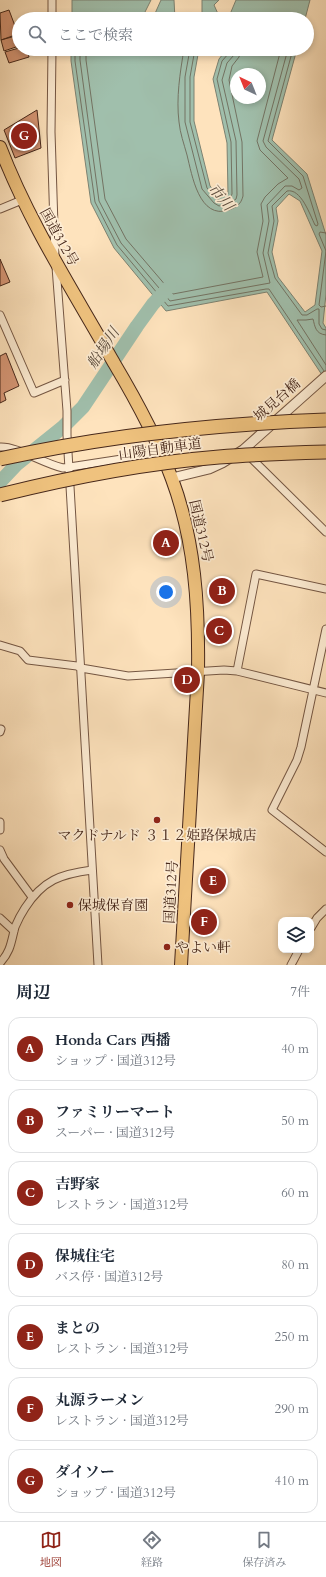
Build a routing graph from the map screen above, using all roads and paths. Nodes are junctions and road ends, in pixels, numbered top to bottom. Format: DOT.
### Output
graph roads {
  1 [pos="52,0"];
  2 [pos="52,12"];
  3 [pos="52,56"];
  4 [pos="0,147"];
  5 [pos="22,200"];
  6 [pos="0,209"];
  7 [pos="55,262"];
  8 [pos="0,315"];
  9 [pos="326,376"];
  10 [pos="65,380"];
  11 [pos="326,420"];
  12 [pos="176,442"];
  13 [pos="0,447"];
  14 [pos="142,448"];
  15 [pos="245,448"];
  16 [pos="326,452"];
  17 [pos="161,453"];
  18 [pos="0,459"];
  19 [pos="70,468"];
  20 [pos="172,478"];
  21 [pos="0,495"];
  22 [pos="326,532"];
  23 [pos="326,589"];
  24 [pos="326,629"];
  25 [pos="0,645"];
  26 [pos="81,668"];
  27 [pos="237,671"];
  28 [pos="198,672"];
  29 [pos="314,690"];
  30 [pos="326,693"];
  31 [pos="0,822"];
  32 [pos="0,830"];
  33 [pos="0,850"];
  34 [pos="326,852"];
  35 [pos="92,870"];
  36 [pos="32,897"];
  37 [pos="326,909"];
  38 [pos="0,918"];
  39 [pos="314,923"];
  40 [pos="14,931"];
  41 [pos="0,952"];
  42 [pos="297,953"];
  43 [pos="6,957"];
  44 [pos="0,963"];
  45 [pos="98,965"];
  46 [pos="182,965"];
  47 [pos="291,965"];
  1 -- 2 [label="street"];
  3 -- 7 [label="street"];
  4 -- 5 [label="highway, 国道312号"];
  5 -- 6 [label="street"];
  5 -- 7 [label="highway, 国道312号"];
  7 -- 10 [label="street"];
  7 -- 17 [label="highway, 国道312号"];
  8 -- 10 [label="street"];
  9 -- 15 [label="street, 城見台橋"];
  10 -- 19 [label="street"];
  11 -- 18 [label="highway, 山陽自動車道, bridge"];
  12 -- 14 [label="path, bridge"];
  13 -- 19 [label="street, bridge"];
  15 -- 20 [label="street, 城見台橋"];
  15 -- 22 [label="street"];
  16 -- 21 [label="highway, 山陽自動車道, bridge"];
  17 -- 19 [label="street"];
  17 -- 20 [label="highway, 国道312号"];
  19 -- 26 [label="street"];
  20 -- 28 [label="highway, 国道312号"];
  23 -- 27 [label="street"];
  24 -- 29 [label="street"];
  25 -- 26 [label="street"];
  26 -- 28 [label="street"];
  26 -- 35 [label="street"];
  27 -- 28 [label="street"];
  27 -- 29 [label="street"];
  28 -- 46 [label="highway, 国道312号"];
  29 -- 30 [label="street"];
  29 -- 34 [label="street"];
  31 -- 32 [label="street"];
  33 -- 36 [label="street"];
  35 -- 36 [label="street"];
  35 -- 45 [label="street"];
  36 -- 40 [label="street"];
  37 -- 39 [label="street"];
  38 -- 40 [label="street"];
  40 -- 43 [label="street"];
  41 -- 43 [label="street"];
  42 -- 47 [label="street"];
  43 -- 44 [label="street"];
}
